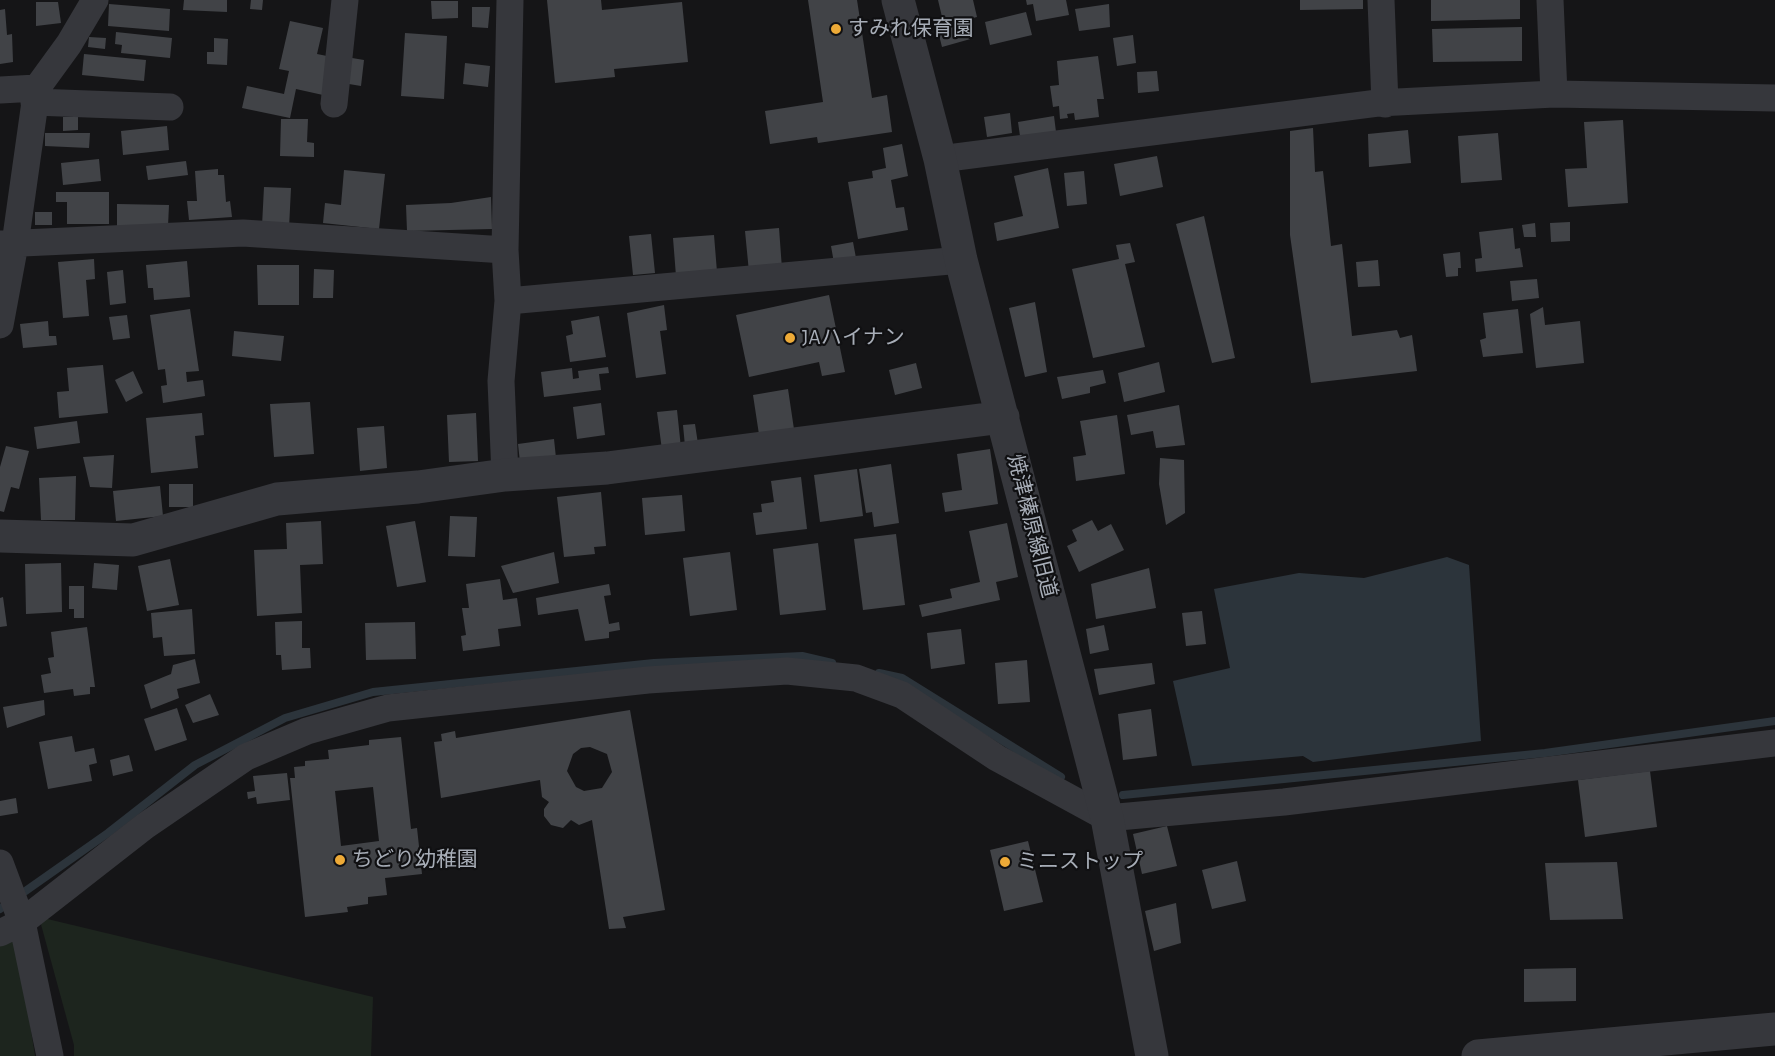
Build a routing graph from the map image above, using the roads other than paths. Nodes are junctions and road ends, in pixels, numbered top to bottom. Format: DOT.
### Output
graph roads {
  1 [pos="95,0"];
  2 [pos="345,0"];
  3 [pos="510,0"];
  4 [pos="898,0"];
  5 [pos="1381,0"];
  6 [pos="1550,0"];
  7 [pos="0,90"];
  8 [pos="1554,94"];
  9 [pos="36,95"];
  10 [pos="1775,98"];
  11 [pos="334,104"];
  12 [pos="1385,104"];
  13 [pos="170,107"];
  14 [pos="940,159"];
  15 [pos="7,244"];
  16 [pos="505,250"];
  17 [pos="961,260"];
  18 [pos="508,301"];
  19 [pos="0,326"];
  20 [pos="1003,417"];
  21 [pos="505,475"];
  22 [pos="0,536"];
  23 [pos="1775,743"];
  24 [pos="1107,818"];
  25 [pos="2,876"];
  26 [pos="11,928"];
  27 [pos="1775,1029"];
  28 [pos="50,1056"];
  29 [pos="1152,1056"];
  30 [pos="1478,1056"];
  1 -- 9 [label="street"];
  2 -- 11 [label="street"];
  3 -- 16 [label="street"];
  4 -- 14 [label="street, 焼津榛原線旧道"];
  5 -- 12 [label="street"];
  6 -- 8 [label="street"];
  7 -- 9 [label="street"];
  8 -- 10 [label="street"];
  8 -- 12 [label="street"];
  9 -- 13 [label="street"];
  9 -- 15 [label="street"];
  12 -- 14 [label="street"];
  14 -- 17 [label="street, 焼津榛原線旧道"];
  15 -- 16 [label="street"];
  15 -- 19 [label="street"];
  16 -- 18 [label="street"];
  17 -- 18 [label="street"];
  17 -- 20 [label="street, 焼津榛原線旧道"];
  18 -- 21 [label="street"];
  20 -- 21 [label="street"];
  20 -- 24 [label="street, 焼津榛原線旧道"];
  21 -- 22 [label="street"];
  23 -- 24 [label="street"];
  24 -- 26 [label="street"];
  24 -- 29 [label="street, 焼津榛原線旧道"];
  25 -- 26 [label="street"];
  26 -- 28 [label="street"];
  27 -- 30 [label="street"];
}
